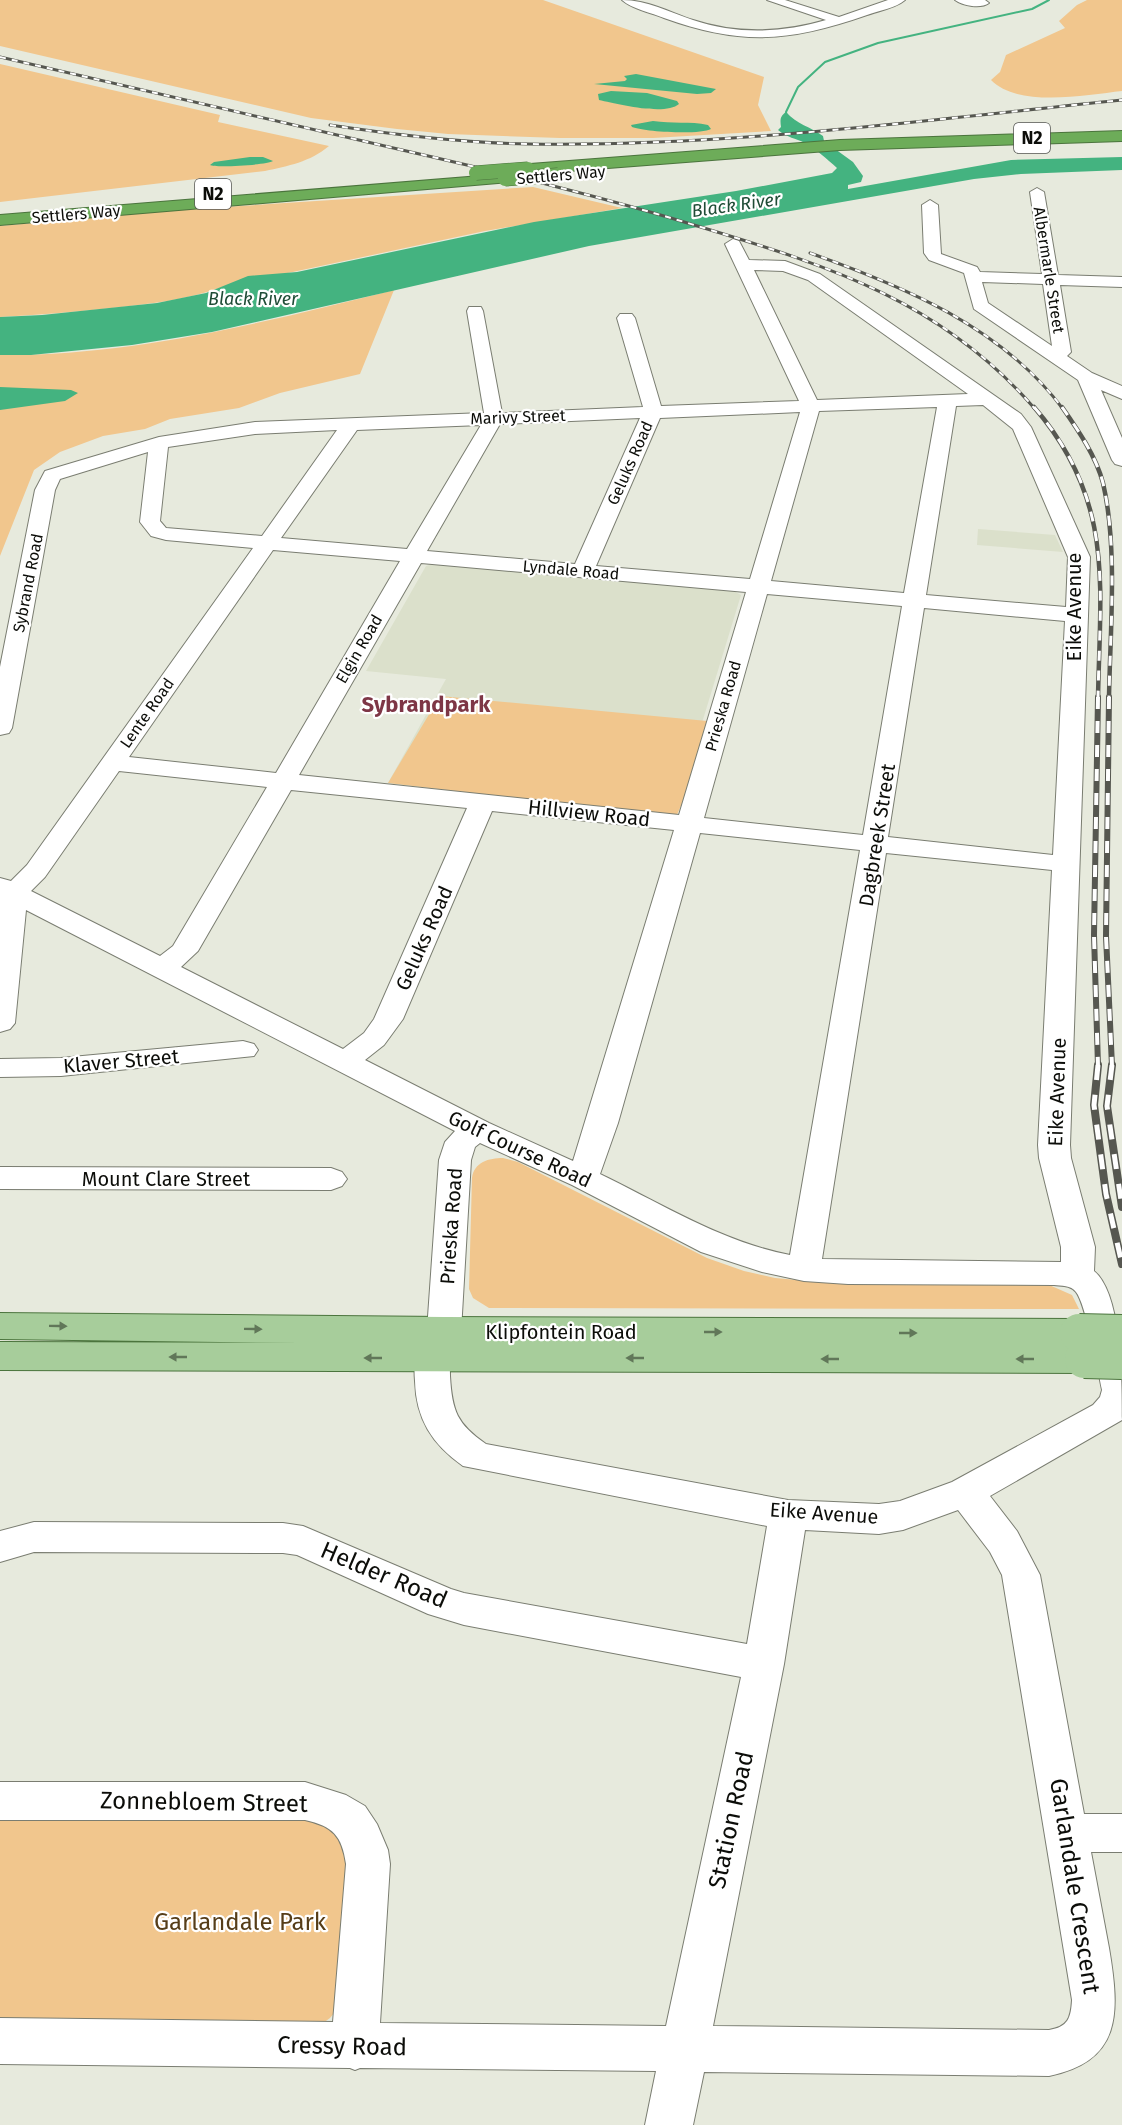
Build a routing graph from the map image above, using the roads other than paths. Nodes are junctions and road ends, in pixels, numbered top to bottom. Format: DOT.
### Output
graph roads {
  1 [pos="628,0"];
  2 [pos="773,0"];
  3 [pos="899,0"];
  4 [pos="961,0"];
  5 [pos="983,3"];
  6 [pos="840,21"];
  7 [pos="1122,136"];
  8 [pos="945,144"];
  9 [pos="1122,144"];
  10 [pos="791,152"];
  11 [pos="1037,192"];
  12 [pos="930,205"];
  13 [pos="0,210"];
  14 [pos="0,220"];
  15 [pos="974,276"];
  16 [pos="1051,279"];
  17 [pos="1122,282"];
  18 [pos="475,311"];
  19 [pos="626,318"];
  20 [pos="1054,354"];
  21 [pos="1086,377"];
  22 [pos="1122,393"];
  23 [pos="1093,397"];
  24 [pos="989,399"];
  25 [pos="947,401"];
  26 [pos="811,407"];
  27 [pos="653,411"];
  28 [pos="494,418"];
  29 [pos="352,423"];
  30 [pos="159,443"];
  31 [pos="1122,460"];
  32 [pos="52,475"];
  33 [pos="267,544"];
  34 [pos="414,556"];
  35 [pos="583,571"];
  36 [pos="758,587"];
  37 [pos="916,601"];
  38 [pos="1076,615"];
  39 [pos="0,728"];
  40 [pos="111,763"];
  41 [pos="284,780"];
  42 [pos="483,802"];
  43 [pos="690,824"];
  44 [pos="875,843"];
  45 [pos="1067,864"];
  46 [pos="7,889"];
  47 [pos="163,968"];
  48 [pos="0,1023"];
  49 [pos="243,1050"];
  50 [pos="346,1061"];
  51 [pos="0,1068"];
  52 [pos="477,1130"];
  53 [pos="0,1178"];
  54 [pos="583,1178"];
  55 [pos="331,1179"];
  56 [pos="804,1269"];
  57 [pos="1077,1277"];
  58 [pos="0,1326"];
  59 [pos="1122,1334"];
  60 [pos="438,1344"];
  61 [pos="1081,1346"];
  62 [pos="0,1356"];
  63 [pos="1122,1360"];
  64 [pos="965,1492"];
  65 [pos="788,1515"];
  66 [pos="1,1546"];
  67 [pos="764,1664"];
  68 [pos="0,1801"];
  69 [pos="1066,1833"];
  70 [pos="1122,1833"];
  71 [pos="0,2041"];
  72 [pos="356,2047"];
  73 [pos="684,2050"];
  74 [pos="669,2125"];
  1 -- 6 [label="street"];
  2 -- 6 [label="street"];
  3 -- 6 [label="street"];
  4 -- 5 [label="street"];
  7 -- 8 [label="highway, Settlers Way / N2"];
  8 -- 9 [label="highway, Settlers Way / N2"];
  8 -- 10 [label="highway, Settlers Way / N2"];
  10 -- 13 [label="highway, Settlers Way / N2, bridge"];
  10 -- 14 [label="highway, Settlers Way / N2, bridge"];
  11 -- 16 [label="street, Albermarle Street"];
  12 -- 15 [label="street"];
  15 -- 16 [label="street"];
  15 -- 20 [label="street"];
  16 -- 17 [label="street"];
  16 -- 20 [label="street, Albermarle Street"];
  18 -- 28 [label="street"];
  19 -- 27 [label="street, Geluks Road"];
  20 -- 21 [label="street, Albermarle Street"];
  21 -- 22 [label="street, Albermarle Street"];
  21 -- 23 [label="street"];
  22 -- 23 [label="street"];
  23 -- 31 [label="street"];
  24 -- 25 [label="street, Marivy Street"];
  24 -- 26 [label="street, Eike Avenue"];
  24 -- 38 [label="street, Eike Avenue"];
  25 -- 26 [label="street, Marivy Street"];
  25 -- 37 [label="street, Dagbreek Street"];
  26 -- 27 [label="street, Marivy Street"];
  26 -- 36 [label="street, Prieska Road"];
  27 -- 28 [label="street, Marivy Street"];
  27 -- 35 [label="street, Geluks Road"];
  28 -- 29 [label="street, Marivy Street"];
  28 -- 34 [label="street, Elgin Road"];
  29 -- 30 [label="street, Marivy Street"];
  29 -- 33 [label="street, Lente Road"];
  30 -- 32 [label="street, Marivy Street"];
  30 -- 33 [label="street, Lyndale Road"];
  32 -- 39 [label="street, Sybrand Road"];
  33 -- 34 [label="street, Lyndale Road"];
  33 -- 40 [label="street, Lente Road"];
  34 -- 35 [label="street, Lyndale Road"];
  34 -- 41 [label="street, Elgin Road"];
  35 -- 36 [label="street, Lyndale Road"];
  36 -- 37 [label="street, Lyndale Road"];
  36 -- 43 [label="street, Prieska Road"];
  37 -- 38 [label="street, Lyndale Road"];
  37 -- 44 [label="street, Dagbreek Street"];
  38 -- 45 [label="street, Eike Avenue"];
  40 -- 41 [label="street, Hillview Road"];
  40 -- 46 [label="street, Lente Road"];
  41 -- 42 [label="street, Hillview Road"];
  41 -- 47 [label="street, Elgin Road"];
  42 -- 43 [label="street, Hillview Road"];
  42 -- 50 [label="street, Geluks Road"];
  43 -- 44 [label="street, Hillview Road"];
  43 -- 54 [label="street, Prieska Road"];
  44 -- 45 [label="street, Hillview Road"];
  44 -- 56 [label="street, Dagbreek Street"];
  45 -- 57 [label="street, Eike Avenue"];
  46 -- 47 [label="street, Golf Course Road"];
  46 -- 48 [label="street"];
  47 -- 50 [label="street, Golf Course Road"];
  49 -- 51 [label="street, Klaver Street"];
  50 -- 52 [label="street, Golf Course Road"];
  52 -- 54 [label="street, Golf Course Road"];
  52 -- 60 [label="street, Prieska Road"];
  53 -- 55 [label="street, Mount Clare Street"];
  54 -- 56 [label="street, Golf Course Road"];
  56 -- 57 [label="street, Golf Course Road"];
  57 -- 64 [label="street, Eike Avenue"];
  58 -- 60 [label="main road, Klipfontein Road, one-way"];
  59 -- 61 [label="main road, Klipfontein Road, bridge"];
  60 -- 61 [label="main road, Klipfontein Road"];
  60 -- 62 [label="main road, Klipfontein Road, one-way"];
  60 -- 65 [label="street, Eike Avenue"];
  61 -- 63 [label="main road, Klipfontein Road, bridge"];
  64 -- 65 [label="street, Eike Avenue"];
  64 -- 69 [label="street, Garlandale Crescent"];
  65 -- 67 [label="street, Station Road"];
  66 -- 67 [label="street, Helder Road"];
  67 -- 73 [label="street, Station Road"];
  68 -- 72 [label="street, Zonnebloem Street"];
  69 -- 70 [label="street"];
  69 -- 73 [label="street, Garlandale Crescent"];
  71 -- 72 [label="street, Cressy Road"];
  72 -- 73 [label="street, Cressy Road"];
  73 -- 74 [label="street, Station Road"];
}
